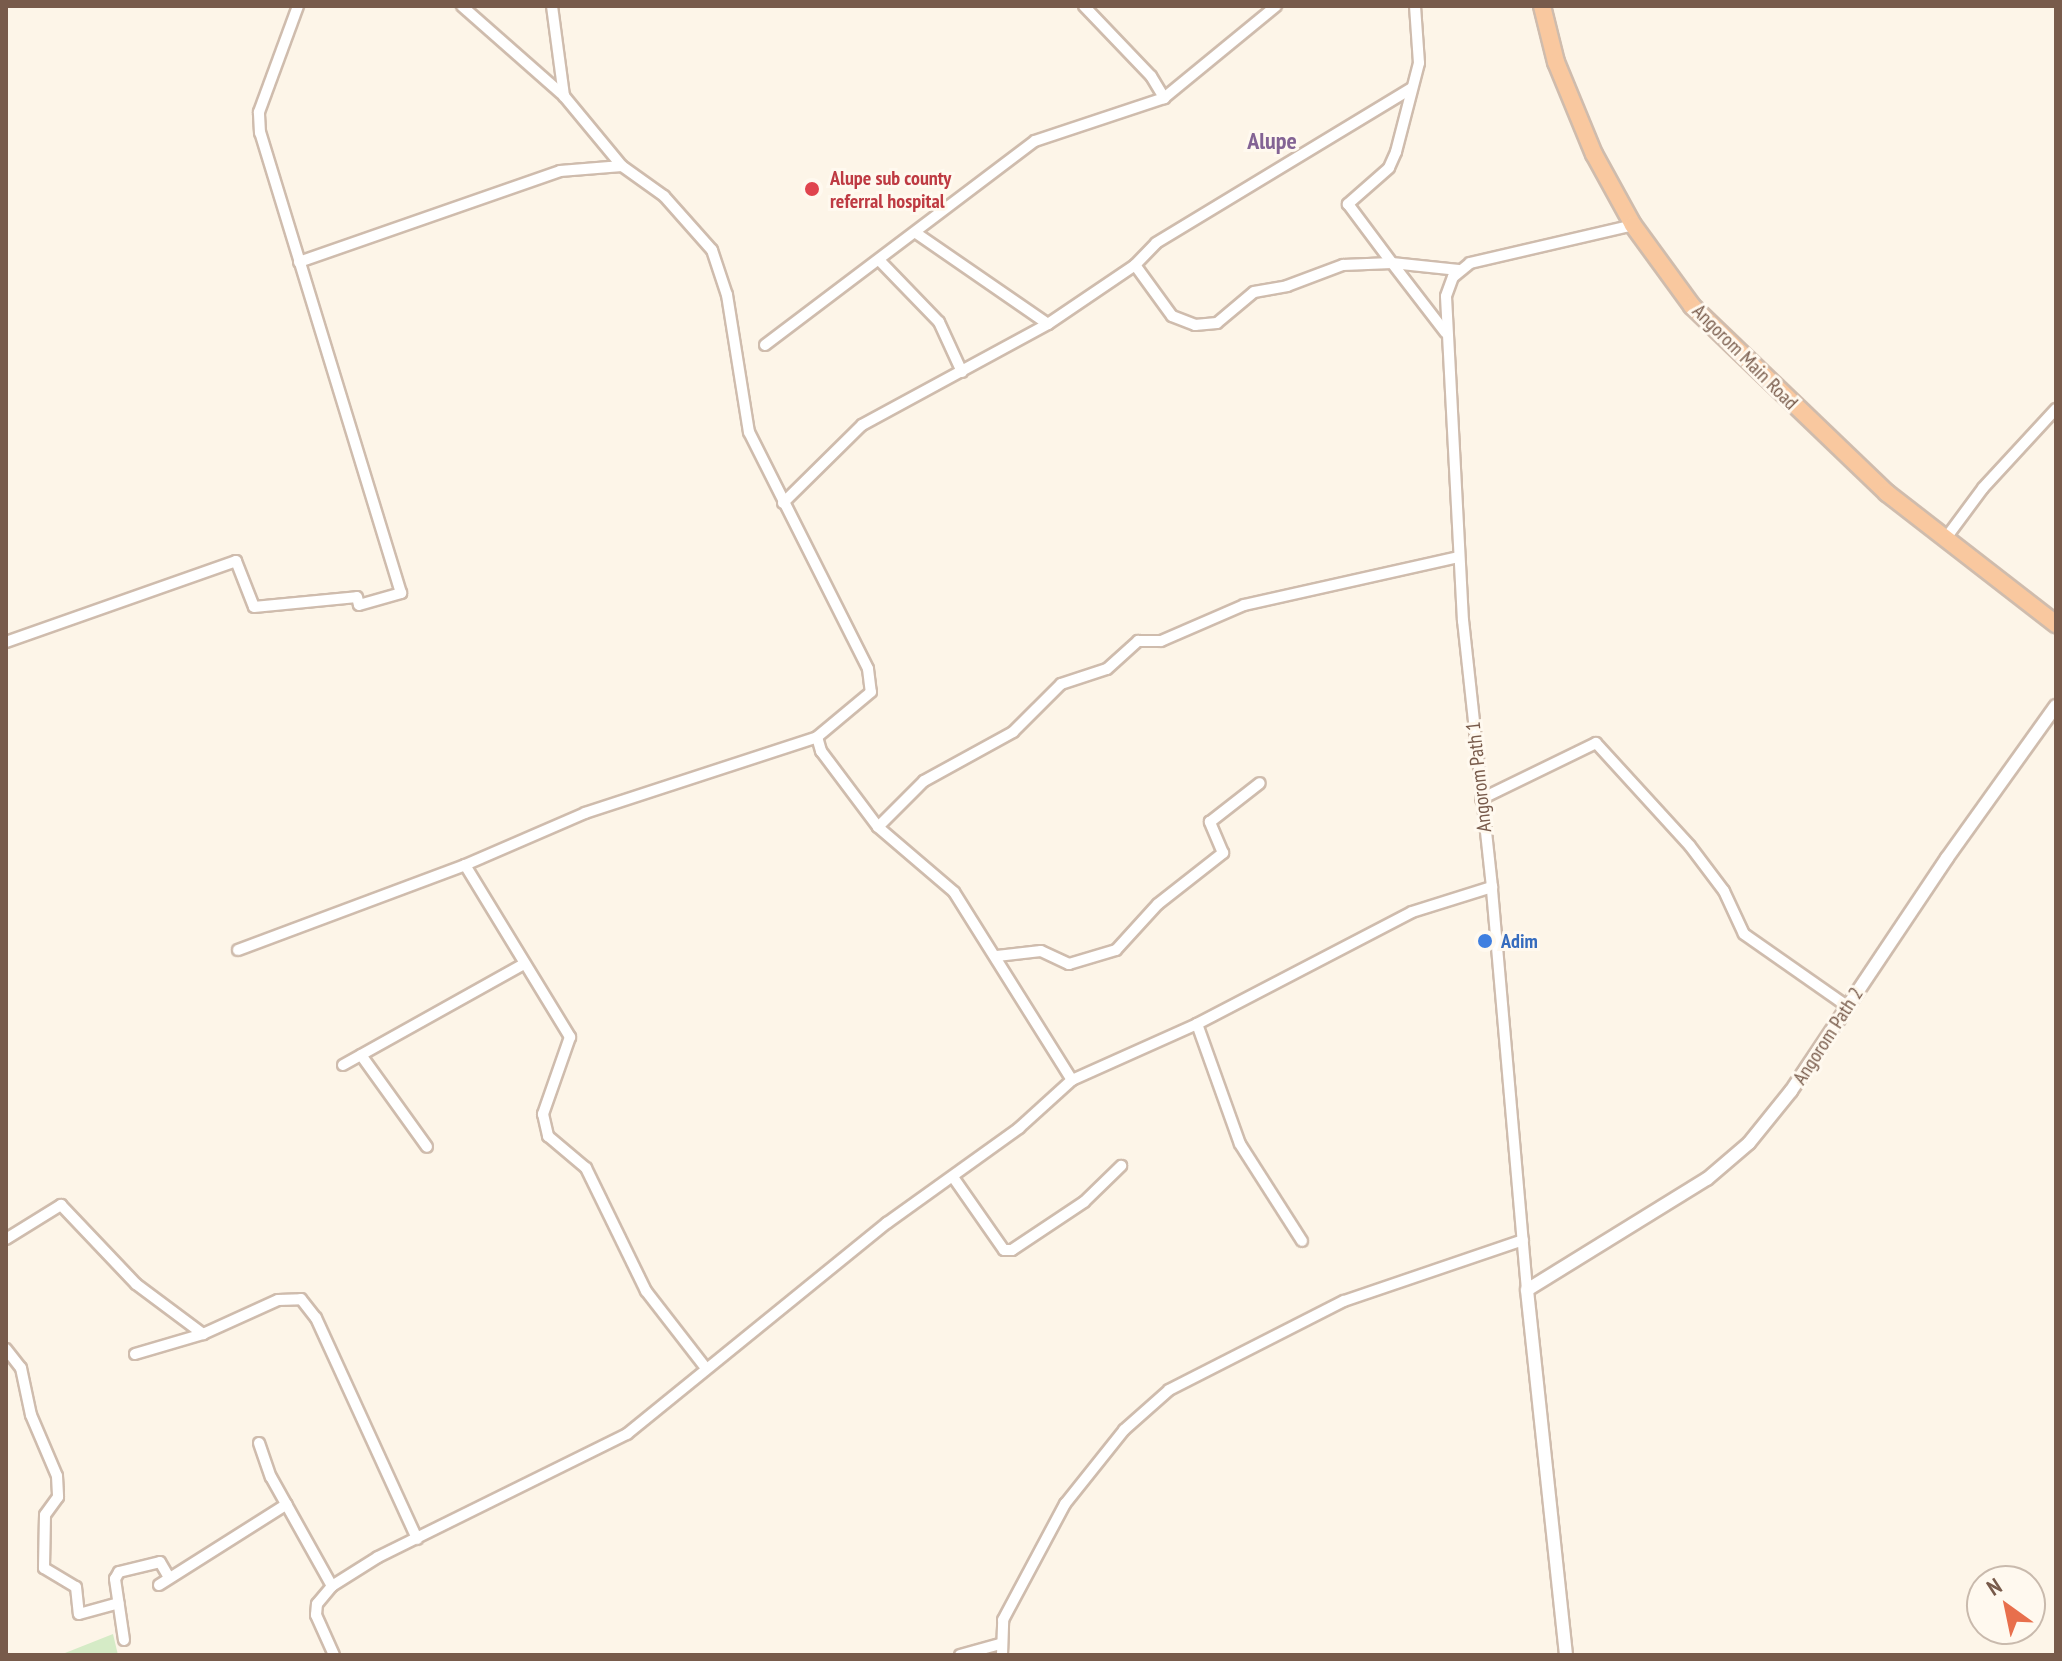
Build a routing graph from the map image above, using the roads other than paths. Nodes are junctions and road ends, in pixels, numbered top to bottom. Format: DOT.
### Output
graph roads {
  1 [pos="298,6"];
  2 [pos="462,6"];
  3 [pos="552,6"];
  4 [pos="1084,6"];
  5 [pos="1276,6"];
  6 [pos="1415,6"];
  7 [pos="1542,6"];
  8 [pos="1413,87"];
  9 [pos="564,96"];
  10 [pos="1164,98"];
  11 [pos="622,166"];
  12 [pos="1633,225"];
  13 [pos="916,233"];
  14 [pos="880,261"];
  15 [pos="299,262"];
  16 [pos="1392,263"];
  17 [pos="1135,265"];
  18 [pos="1459,270"];
  19 [pos="1048,324"];
  20 [pos="1446,333"];
  21 [pos="765,345"];
  22 [pos="962,372"];
  23 [pos="2056,409"];
  24 [pos="783,503"];
  25 [pos="1946,538"];
  26 [pos="1459,557"];
  27 [pos="2056,624"];
  28 [pos="6,642"];
  29 [pos="2056,706"];
  30 [pos="817,737"];
  31 [pos="1260,783"];
  32 [pos="1481,799"];
  33 [pos="878,827"];
  34 [pos="465,865"];
  35 [pos="1492,887"];
  36 [pos="238,950"];
  37 [pos="997,956"];
  38 [pos="524,964"];
  39 [pos="1847,1006"];
  40 [pos="1197,1024"];
  41 [pos="361,1055"];
  42 [pos="343,1065"];
  43 [pos="1072,1080"];
  44 [pos="427,1147"];
  45 [pos="1121,1166"];
  46 [pos="953,1177"];
  47 [pos="6,1239"];
  48 [pos="1523,1240"];
  49 [pos="1302,1241"];
  50 [pos="1527,1290"];
  51 [pos="203,1334"];
  52 [pos="6,1349"];
  53 [pos="135,1354"];
  54 [pos="705,1367"];
  55 [pos="259,1443"];
  56 [pos="287,1504"];
  57 [pos="417,1539"];
  58 [pos="168,1576"];
  59 [pos="159,1585"];
  60 [pos="332,1586"];
  61 [pos="119,1603"];
  62 [pos="124,1640"];
  63 [pos="1001,1650"];
  64 [pos="334,1655"];
  65 [pos="960,1655"];
  66 [pos="1566,1655"];
  1 -- 15 [label="street"];
  2 -- 9 [label="street"];
  3 -- 9 [label="street"];
  4 -- 10 [label="street"];
  5 -- 10 [label="street"];
  6 -- 8 [label="street"];
  7 -- 12 [label="highway, Angorom Main Road"];
  8 -- 16 [label="street"];
  8 -- 17 [label="street"];
  9 -- 11 [label="street"];
  10 -- 13 [label="street"];
  11 -- 15 [label="street"];
  11 -- 24 [label="street"];
  12 -- 18 [label="street"];
  12 -- 25 [label="highway, Angorom Main Road"];
  13 -- 14 [label="street"];
  13 -- 19 [label="street"];
  14 -- 21 [label="street"];
  14 -- 22 [label="street"];
  15 -- 28 [label="street"];
  16 -- 17 [label="street"];
  16 -- 18 [label="street"];
  16 -- 20 [label="street"];
  17 -- 19 [label="street"];
  18 -- 20 [label="street, Angorom Path 1"];
  19 -- 22 [label="street"];
  20 -- 26 [label="street, Angorom Path 1"];
  22 -- 24 [label="street"];
  23 -- 25 [label="street"];
  24 -- 30 [label="street"];
  25 -- 27 [label="highway, Angorom Main Road"];
  26 -- 32 [label="street, Angorom Path 1"];
  26 -- 33 [label="street"];
  29 -- 39 [label="street, Angorom Path 2"];
  30 -- 33 [label="street"];
  30 -- 34 [label="street"];
  31 -- 37 [label="street"];
  32 -- 35 [label="street, Angorom Path 1"];
  32 -- 39 [label="street"];
  33 -- 37 [label="street"];
  34 -- 36 [label="street"];
  34 -- 38 [label="street"];
  35 -- 40 [label="street"];
  35 -- 48 [label="street, Angorom Path 1"];
  37 -- 43 [label="street"];
  38 -- 41 [label="street"];
  38 -- 54 [label="street"];
  39 -- 50 [label="street, Angorom Path 2"];
  40 -- 43 [label="street"];
  40 -- 49 [label="street"];
  41 -- 42 [label="street"];
  41 -- 44 [label="street"];
  43 -- 46 [label="street"];
  45 -- 46 [label="street"];
  46 -- 54 [label="street"];
  47 -- 51 [label="street"];
  48 -- 50 [label="street, Angorom Path 1"];
  48 -- 63 [label="street"];
  50 -- 66 [label="street, Angorom Path 1"];
  51 -- 53 [label="street"];
  51 -- 57 [label="street"];
  52 -- 61 [label="street"];
  54 -- 57 [label="street"];
  55 -- 56 [label="street"];
  56 -- 58 [label="street"];
  56 -- 60 [label="street"];
  57 -- 60 [label="street"];
  58 -- 59 [label="street"];
  58 -- 61 [label="street"];
  60 -- 64 [label="street"];
  61 -- 62 [label="street"];
  63 -- 65 [label="street"];
}
